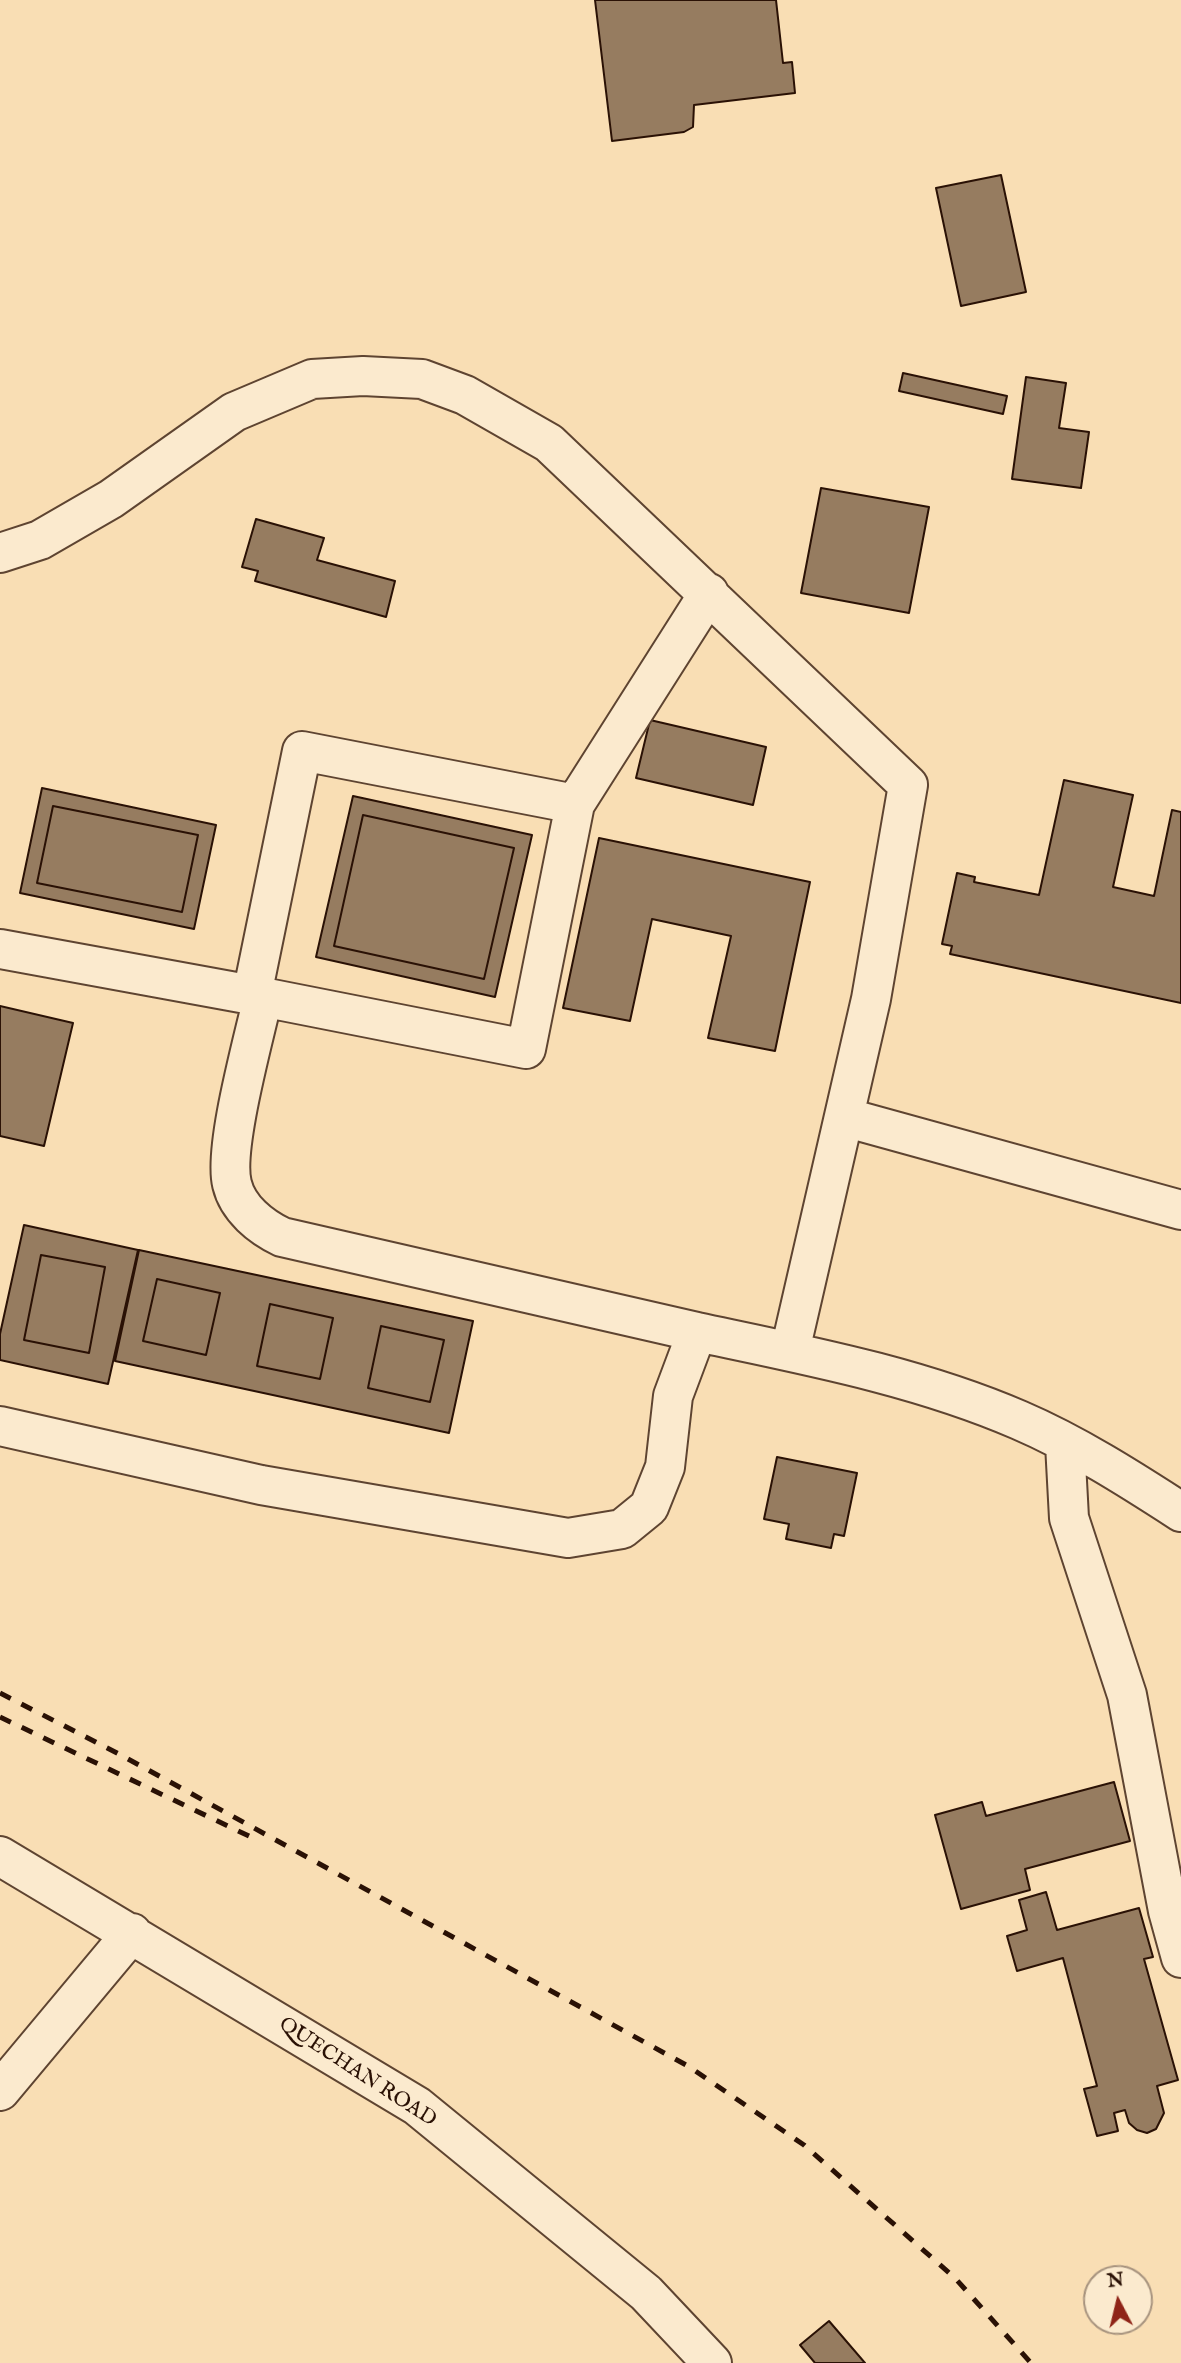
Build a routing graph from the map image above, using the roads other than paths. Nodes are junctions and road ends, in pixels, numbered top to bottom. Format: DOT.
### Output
graph roads {
  1 [pos="0,553"];
  2 [pos="709,593"];
  3 [pos="575,804"];
  4 [pos="0,949"];
  5 [pos="258,996"];
  6 [pos="844,1117"];
  7 [pos="1181,1210"];
  8 [pos="697,1332"];
  9 [pos="790,1351"];
  10 [pos="3,1423"];
  11 [pos="1065,1444"];
  12 [pos="1181,1512"];
  13 [pos="0,1856"];
  14 [pos="132,1933"];
  15 [pos="1181,1958"];
  16 [pos="0,2091"];
  17 [pos="712,2363"];
  1 -- 2 [label="street"];
  2 -- 3 [label="street"];
  2 -- 6 [label="street"];
  3 -- 5 [label="street"];
  3 -- 5 [label="street"];
  4 -- 5 [label="street"];
  5 -- 8 [label="street"];
  6 -- 7 [label="street"];
  6 -- 9 [label="street"];
  8 -- 9 [label="street"];
  8 -- 10 [label="street"];
  9 -- 11 [label="street"];
  11 -- 12 [label="street"];
  11 -- 15 [label="street"];
  13 -- 14 [label="street, QUECHAN ROAD"];
  14 -- 16 [label="street"];
  14 -- 17 [label="street, QUECHAN ROAD"];
}
